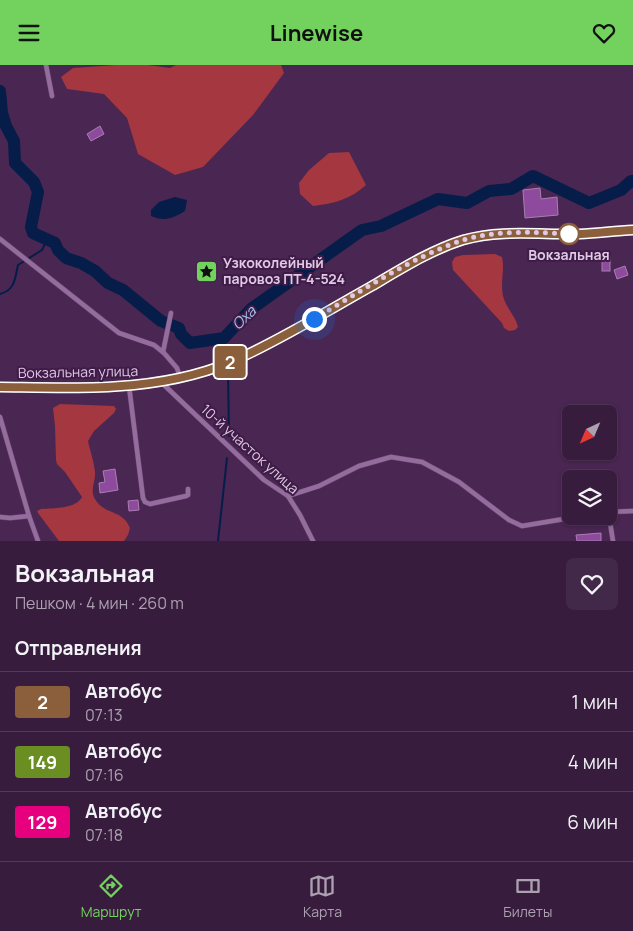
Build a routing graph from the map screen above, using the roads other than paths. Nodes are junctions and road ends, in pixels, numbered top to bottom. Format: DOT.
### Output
graph roads {
  1 [pos="46,65"];
  2 [pos="52,96"];
  3 [pos="633,230"];
  4 [pos="0,239"];
  5 [pos="171,315"];
  6 [pos="163,352"];
  7 [pos="180,377"];
  8 [pos="161,382"];
  9 [pos="129,386"];
  10 [pos="0,387"];
  11 [pos="0,417"];
  12 [pos="188,489"];
  13 [pos="288,496"];
  14 [pos="633,511"];
  15 [pos="617,513"];
  16 [pos="29,516"];
  17 [pos="0,517"];
  18 [pos="562,519"];
  19 [pos="611,525"];
  20 [pos="37,539"];
  21 [pos="30,541"];
  22 [pos="313,541"];
  23 [pos="613,541"];
  1 -- 2 [label="lane"];
  3 -- 7 [label="street, Вокзальная улица"];
  4 -- 6 [label="lane"];
  5 -- 6 [label="lane"];
  6 -- 7 [label="lane"];
  7 -- 8 [label="street, Вокзальная улица"];
  8 -- 9 [label="street, Вокзальная улица"];
  8 -- 13 [label="lane, 10-й участок улица"];
  9 -- 10 [label="street, Вокзальная улица"];
  9 -- 12 [label="lane"];
  11 -- 16 [label="lane"];
  13 -- 18 [label="lane"];
  13 -- 22 [label="lane, 10-й участок улица"];
  14 -- 15 [label="lane"];
  16 -- 17 [label="lane"];
  16 -- 20 [label="lane"];
  19 -- 23 [label="lane"];
  20 -- 21 [label="lane"];
}
